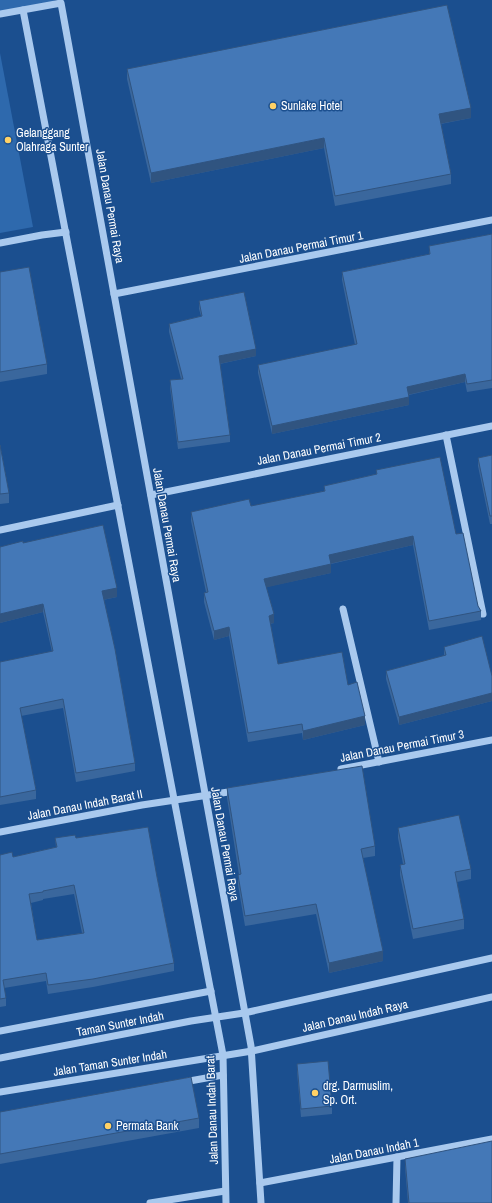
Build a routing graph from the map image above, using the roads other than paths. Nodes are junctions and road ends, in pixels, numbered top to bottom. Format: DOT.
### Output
graph roads {
  1 [pos="23,10"];
  2 [pos="0,14"];
  3 [pos="492,220"];
  4 [pos="66,232"];
  5 [pos="0,242"];
  6 [pos="114,294"];
  7 [pos="492,426"];
  8 [pos="446,435"];
  9 [pos="151,495"];
  10 [pos="118,505"];
  11 [pos="0,530"];
  12 [pos="343,609"];
  13 [pos="483,614"];
  14 [pos="492,740"];
  15 [pos="379,762"];
  16 [pos="333,771"];
  17 [pos="241,789"];
  18 [pos="204,795"];
  19 [pos="176,800"];
  20 [pos="0,832"];
  21 [pos="492,958"];
  22 [pos="211,991"];
  23 [pos="492,997"];
  24 [pos="245,1016"];
  25 [pos="216,1020"];
  26 [pos="0,1031"];
  27 [pos="252,1048"];
  28 [pos="222,1053"];
  29 [pos="0,1058"];
  30 [pos="223,1075"];
  31 [pos="177,1083"];
  32 [pos="0,1092"];
  33 [pos="492,1139"];
  34 [pos="397,1157"];
  35 [pos="260,1183"];
  36 [pos="225,1191"];
  37 [pos="150,1203"];
  38 [pos="226,1203"];
  39 [pos="261,1203"];
  40 [pos="396,1203"];
  1 -- 2 [label="street"];
  1 -- 4 [label="street"];
  1 -- 6 [label="street, Jalan Danau Permai Raya"];
  3 -- 6 [label="street, Jalan Danau Permai Timur 1"];
  4 -- 5 [label="street"];
  4 -- 10 [label="street"];
  6 -- 9 [label="street, Jalan Danau Permai Raya"];
  7 -- 8 [label="street, Jalan Danau Permai Timur 2"];
  8 -- 9 [label="street, Jalan Danau Permai Timur 2"];
  8 -- 13 [label="street"];
  9 -- 18 [label="street, Jalan Danau Permai Raya"];
  10 -- 11 [label="street"];
  10 -- 19 [label="street"];
  12 -- 15 [label="street"];
  14 -- 15 [label="street, Jalan Danau Permai Timur 3"];
  15 -- 16 [label="street, Jalan Danau Permai Timur 3"];
  17 -- 18 [label="street"];
  18 -- 19 [label="street"];
  18 -- 24 [label="street, Jalan Danau Permai Raya"];
  19 -- 20 [label="street, Jalan Danau Indah Barat II"];
  19 -- 22 [label="street"];
  21 -- 24 [label="street"];
  22 -- 25 [label="street"];
  22 -- 26 [label="street"];
  23 -- 27 [label="street, Jalan Danau Indah Raya"];
  24 -- 25 [label="street, Taman Sunter Indah"];
  24 -- 27 [label="street, Jalan Danau Permai Raya"];
  25 -- 28 [label="street, Jalan Danau Indah Barat"];
  25 -- 29 [label="street, Taman Sunter Indah"];
  27 -- 28 [label="street, Jalan Danau Indah Raya"];
  27 -- 35 [label="street"];
  28 -- 30 [label="street, Jalan Danau Indah Barat"];
  28 -- 32 [label="street, Jalan Taman Sunter Indah"];
  30 -- 31 [label="street"];
  30 -- 36 [label="street, Jalan Danau Indah Barat"];
  33 -- 34 [label="street, Jalan Danau Indah 1"];
  34 -- 35 [label="street, Jalan Danau Indah 1"];
  34 -- 40 [label="street"];
  35 -- 39 [label="street"];
  36 -- 37 [label="street"];
  36 -- 38 [label="street, Jalan Danau Indah Barat"];
}
